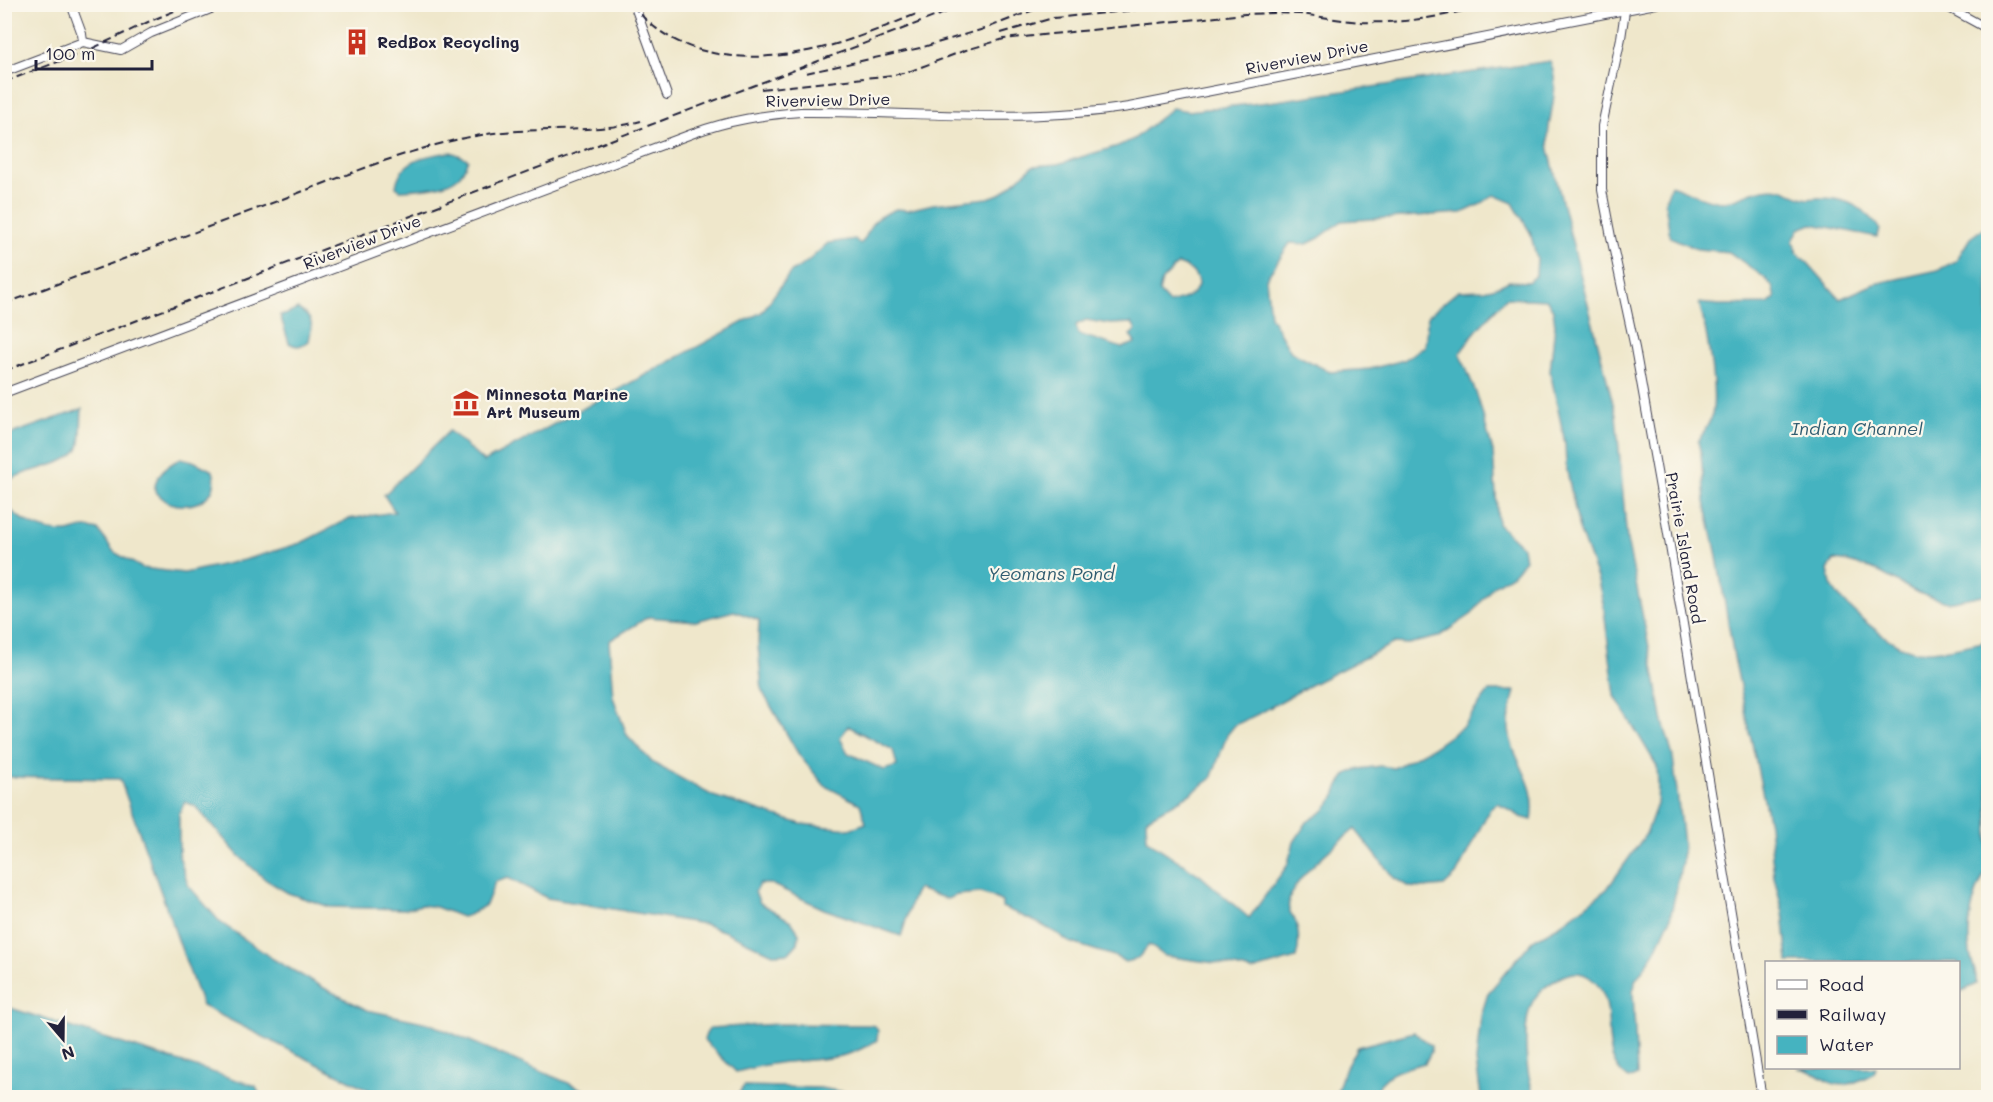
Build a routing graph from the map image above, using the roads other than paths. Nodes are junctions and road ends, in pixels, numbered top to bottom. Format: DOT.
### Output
graph roads {
  1 [pos="71,4"];
  2 [pos="223,4"];
  3 [pos="634,4"];
  4 [pos="1656,4"];
  5 [pos="1942,4"];
  6 [pos="1625,8"];
  7 [pos="1989,28"];
  8 [pos="83,42"];
  9 [pos="4,72"];
  10 [pos="667,95"];
  11 [pos="4,393"];
  12 [pos="1762,1098"];
  1 -- 8 [label="street"];
  2 -- 8 [label="street"];
  3 -- 10 [label="street"];
  4 -- 6 [label="street, Riverview Drive"];
  5 -- 7 [label="street"];
  6 -- 11 [label="street, Riverview Drive"];
  6 -- 12 [label="street, Prairie Island Road"];
  8 -- 9 [label="street"];
}
